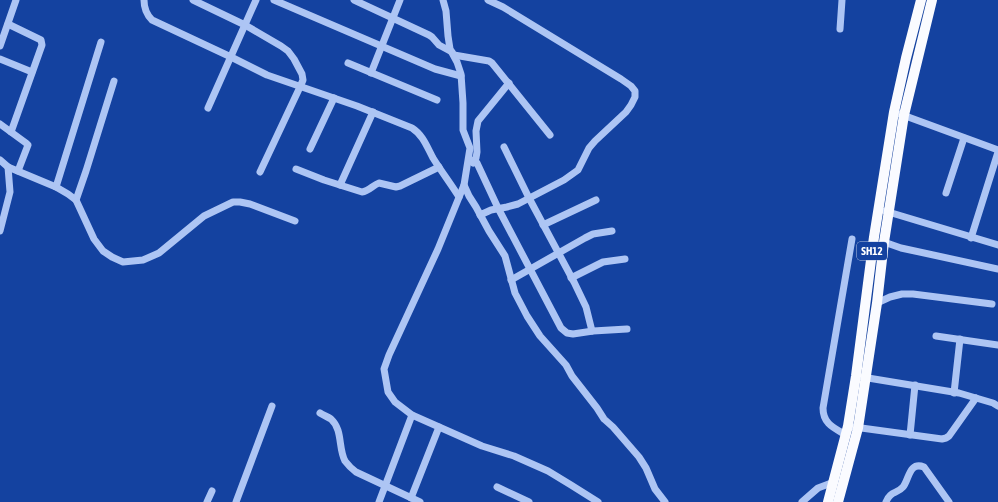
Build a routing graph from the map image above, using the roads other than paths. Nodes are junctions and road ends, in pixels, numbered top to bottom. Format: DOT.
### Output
graph roads {
  1 [pos="16,0"];
  2 [pos="144,0"];
  3 [pos="193,0"];
  4 [pos="256,0"];
  5 [pos="274,0"];
  6 [pos="354,0"];
  7 [pos="400,0"];
  8 [pos="443,0"];
  9 [pos="488,0"];
  10 [pos="842,0"];
  11 [pos="921,0"];
  12 [pos="932,0"];
  13 [pos="393,19"];
  14 [pos="8,24"];
  15 [pos="245,25"];
  16 [pos="840,29"];
  17 [pos="2,33"];
  18 [pos="101,42"];
  19 [pos="0,46"];
  20 [pos="381,46"];
  21 [pos="453,54"];
  22 [pos="231,57"];
  23 [pos="0,59"];
  24 [pos="348,63"];
  25 [pos="32,72"];
  26 [pos="371,72"];
  27 [pos="461,76"];
  28 [pos="114,80"];
  29 [pos="509,83"];
  30 [pos="300,87"];
  31 [pos="334,98"];
  32 [pos="437,100"];
  33 [pos="208,108"];
  34 [pos="373,112"];
  35 [pos="899,113"];
  36 [pos="0,124"];
  37 [pos="11,132"];
  38 [pos="550,135"];
  39 [pos="964,138"];
  40 [pos="504,147"];
  41 [pos="310,149"];
  42 [pos="998,151"];
  43 [pos="0,160"];
  44 [pos="474,160"];
  45 [pos="8,167"];
  46 [pos="439,167"];
  47 [pos="296,170"];
  48 [pos="18,171"];
  49 [pos="466,171"];
  50 [pos="260,172"];
  51 [pos="340,185"];
  52 [pos="464,185"];
  53 [pos="56,187"];
  54 [pos="946,193"];
  55 [pos="460,197"];
  56 [pos="529,198"];
  57 [pos="76,200"];
  58 [pos="596,200"];
  59 [pos="498,208"];
  60 [pos="878,209"];
  61 [pos="889,212"];
  62 [pos="480,215"];
  63 [pos="295,221"];
  64 [pos="543,225"];
  65 [pos="0,230"];
  66 [pos="612,231"];
  67 [pos="971,238"];
  68 [pos="852,239"];
  69 [pos="884,242"];
  70 [pos="998,245"];
  71 [pos="558,253"];
  72 [pos="624,259"];
  73 [pos="998,268"];
  74 [pos="530,270"];
  75 [pos="571,278"];
  76 [pos="512,280"];
  77 [pos="877,303"];
  78 [pos="992,304"];
  79 [pos="627,329"];
  80 [pos="592,332"];
  81 [pos="936,336"];
  82 [pos="960,339"];
  83 [pos="998,345"];
  84 [pos="861,376"];
  85 [pos="915,385"];
  86 [pos="954,393"];
  87 [pos="976,398"];
  88 [pos="272,406"];
  89 [pos="998,406"];
  90 [pos="320,413"];
  91 [pos="412,415"];
  92 [pos="439,426"];
  93 [pos="851,430"];
  94 [pos="910,435"];
  95 [pos="834,482"];
  96 [pos="385,486"];
  97 [pos="497,487"];
  98 [pos="212,491"];
  99 [pos="411,498"];
  100 [pos="207,502"];
  101 [pos="236,502"];
  102 [pos="378,502"];
  103 [pos="420,502"];
  104 [pos="529,502"];
  105 [pos="598,502"];
  106 [pos="665,502"];
  107 [pos="802,502"];
  108 [pos="828,502"];
  109 [pos="838,502"];
  110 [pos="886,502"];
  111 [pos="949,502"];
  1 -- 14 [label="street"];
  2 -- 22 [label="street"];
  3 -- 15 [label="street"];
  4 -- 15 [label="street"];
  5 -- 20 [label="street"];
  6 -- 13 [label="street"];
  7 -- 13 [label="street"];
  8 -- 21 [label="street"];
  9 -- 56 [label="street"];
  10 -- 16 [label="street"];
  11 -- 35 [label="main road, SH12"];
  12 -- 35 [label="main road"];
  13 -- 20 [label="street"];
  13 -- 21 [label="street"];
  14 -- 17 [label="street"];
  14 -- 25 [label="street"];
  15 -- 22 [label="street"];
  15 -- 30 [label="street"];
  17 -- 19 [label="street"];
  18 -- 53 [label="street"];
  20 -- 26 [label="street"];
  20 -- 27 [label="street"];
  21 -- 27 [label="street"];
  21 -- 29 [label="street"];
  22 -- 30 [label="street"];
  22 -- 33 [label="street"];
  23 -- 25 [label="street"];
  24 -- 26 [label="street"];
  25 -- 37 [label="street"];
  26 -- 32 [label="street"];
  27 -- 49 [label="street"];
  28 -- 57 [label="street"];
  29 -- 38 [label="street"];
  29 -- 44 [label="street"];
  30 -- 31 [label="street"];
  30 -- 50 [label="street"];
  31 -- 34 [label="street"];
  31 -- 41 [label="street"];
  34 -- 46 [label="street"];
  34 -- 51 [label="street"];
  35 -- 39 [label="street"];
  35 -- 60 [label="main road, SH12"];
  35 -- 61 [label="main road"];
  36 -- 37 [label="street"];
  37 -- 48 [label="street"];
  39 -- 42 [label="street"];
  39 -- 54 [label="street"];
  40 -- 56 [label="street"];
  42 -- 67 [label="street"];
  43 -- 45 [label="street"];
  44 -- 49 [label="street"];
  44 -- 59 [label="street"];
  45 -- 48 [label="street"];
  45 -- 65 [label="street"];
  46 -- 51 [label="street"];
  46 -- 55 [label="street"];
  47 -- 51 [label="street"];
  48 -- 53 [label="street"];
  49 -- 52 [label="street"];
  52 -- 55 [label="street"];
  52 -- 62 [label="street"];
  53 -- 57 [label="street"];
  55 -- 91 [label="street"];
  56 -- 59 [label="street"];
  56 -- 64 [label="street"];
  57 -- 63 [label="street"];
  58 -- 64 [label="street"];
  59 -- 62 [label="street"];
  59 -- 74 [label="street"];
  60 -- 61 [label="street"];
  60 -- 84 [label="main road, SH12"];
  61 -- 67 [label="street"];
  61 -- 69 [label="main road"];
  62 -- 76 [label="street"];
  64 -- 71 [label="street"];
  66 -- 71 [label="street"];
  67 -- 70 [label="street"];
  68 -- 93 [label="street"];
  69 -- 73 [label="street"];
  69 -- 77 [label="main road"];
  71 -- 74 [label="street"];
  71 -- 75 [label="street"];
  72 -- 75 [label="street"];
  74 -- 76 [label="street"];
  74 -- 80 [label="street"];
  75 -- 80 [label="street"];
  76 -- 106 [label="street"];
  77 -- 78 [label="street"];
  77 -- 84 [label="main road"];
  79 -- 80 [label="street"];
  81 -- 82 [label="street"];
  82 -- 83 [label="street"];
  82 -- 86 [label="street"];
  84 -- 85 [label="street"];
  84 -- 93 [label="main road, SH12"];
  85 -- 86 [label="street"];
  85 -- 94 [label="street"];
  86 -- 87 [label="street"];
  87 -- 89 [label="street"];
  87 -- 94 [label="street"];
  88 -- 101 [label="street"];
  90 -- 96 [label="street"];
  91 -- 92 [label="street"];
  91 -- 96 [label="street"];
  92 -- 99 [label="street"];
  92 -- 105 [label="street"];
  93 -- 94 [label="street"];
  93 -- 95 [label="main road, SH12"];
  93 -- 109 [label="main road"];
  95 -- 107 [label="street"];
  95 -- 108 [label="main road, SH12"];
  96 -- 99 [label="street"];
  96 -- 102 [label="street"];
  97 -- 104 [label="street"];
  98 -- 100 [label="street"];
  99 -- 103 [label="street"];
  110 -- 111 [label="street"];
}
